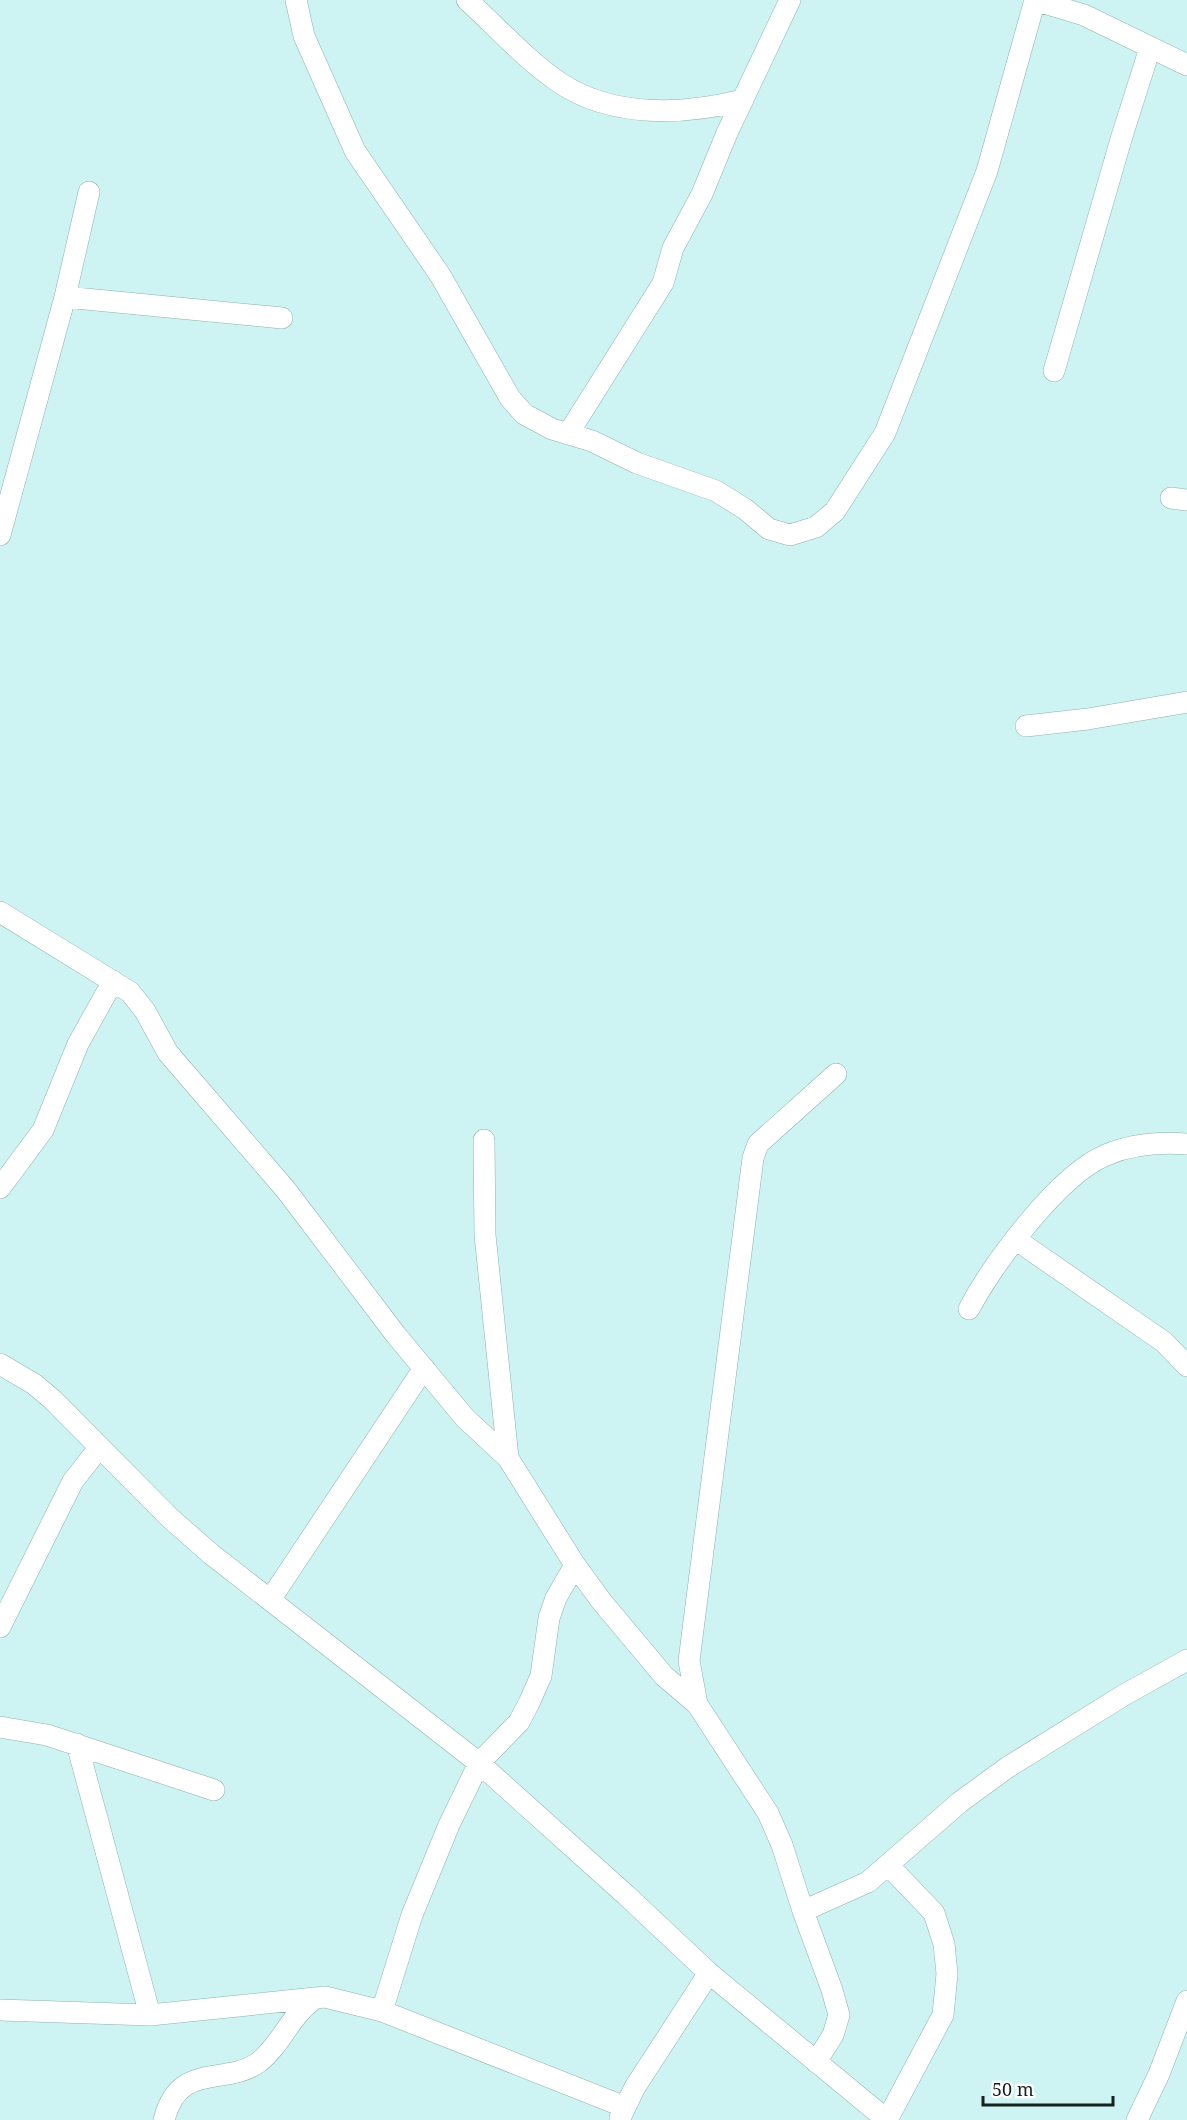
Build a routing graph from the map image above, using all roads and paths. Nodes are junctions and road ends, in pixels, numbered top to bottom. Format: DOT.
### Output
graph roads {
  1 [pos="296,0"];
  2 [pos="467,0"];
  3 [pos="790,0"];
  4 [pos="1034,0"];
  5 [pos="1150,48"];
  6 [pos="1187,65"];
  7 [pos="742,100"];
  8 [pos="89,192"];
  9 [pos="65,297"];
  10 [pos="282,318"];
  11 [pos="1054,371"];
  12 [pos="568,434"];
  13 [pos="0,535"];
  14 [pos="1187,702"];
  15 [pos="1026,726"];
  16 [pos="0,912"];
  17 [pos="113,981"];
  18 [pos="836,1074"];
  19 [pos="484,1140"];
  20 [pos="1187,1144"];
  21 [pos="0,1188"];
  22 [pos="1015,1239"];
  23 [pos="969,1310"];
  24 [pos="0,1364"];
  25 [pos="1187,1366"];
  26 [pos="424,1368"];
  27 [pos="99,1448"];
  28 [pos="508,1458"];
  29 [pos="575,1565"];
  30 [pos="270,1600"];
  31 [pos="0,1627"];
  32 [pos="1187,1660"];
  33 [pos="697,1704"];
  34 [pos="0,1727"];
  35 [pos="77,1744"];
  36 [pos="479,1763"];
  37 [pos="214,1790"];
  38 [pos="889,1866"];
  39 [pos="803,1911"];
  40 [pos="709,1973"];
  41 [pos="313,2000"];
  42 [pos="1187,2001"];
  43 [pos="0,2010"];
  44 [pos="382,2012"];
  45 [pos="150,2015"];
  46 [pos="816,2062"];
  47 [pos="622,2113"];
  48 [pos="164,2120"];
  49 [pos="887,2120"];
  50 [pos="1137,2120"];
  1 -- 12 [label="street"];
  2 -- 7 [label="street"];
  3 -- 7 [label="street"];
  4 -- 5 [label="street"];
  4 -- 12 [label="street"];
  5 -- 6 [label="street"];
  5 -- 11 [label="street"];
  7 -- 12 [label="street"];
  8 -- 9 [label="street"];
  9 -- 10 [label="street"];
  9 -- 13 [label="street"];
  14 -- 15 [label="street"];
  16 -- 17 [label="street"];
  17 -- 21 [label="street"];
  17 -- 26 [label="street"];
  18 -- 33 [label="street"];
  19 -- 28 [label="street"];
  20 -- 22 [label="street"];
  22 -- 23 [label="street"];
  22 -- 25 [label="street"];
  24 -- 27 [label="street"];
  26 -- 28 [label="street"];
  26 -- 30 [label="street"];
  27 -- 30 [label="street"];
  27 -- 31 [label="street"];
  28 -- 29 [label="street"];
  29 -- 33 [label="street"];
  29 -- 36 [label="street"];
  30 -- 36 [label="street"];
  32 -- 38 [label="street"];
  33 -- 39 [label="street"];
  34 -- 35 [label="street"];
  35 -- 37 [label="street"];
  35 -- 45 [label="street"];
  36 -- 40 [label="street"];
  36 -- 44 [label="street"];
  38 -- 39 [label="street"];
  38 -- 49 [label="street"];
  39 -- 46 [label="street"];
  40 -- 46 [label="street"];
  40 -- 47 [label="street"];
  41 -- 44 [label="street"];
  41 -- 45 [label="street"];
  41 -- 48 [label="street"];
  42 -- 50 [label="street"];
  43 -- 45 [label="street"];
  44 -- 47 [label="street"];
  46 -- 49 [label="street"];
}
